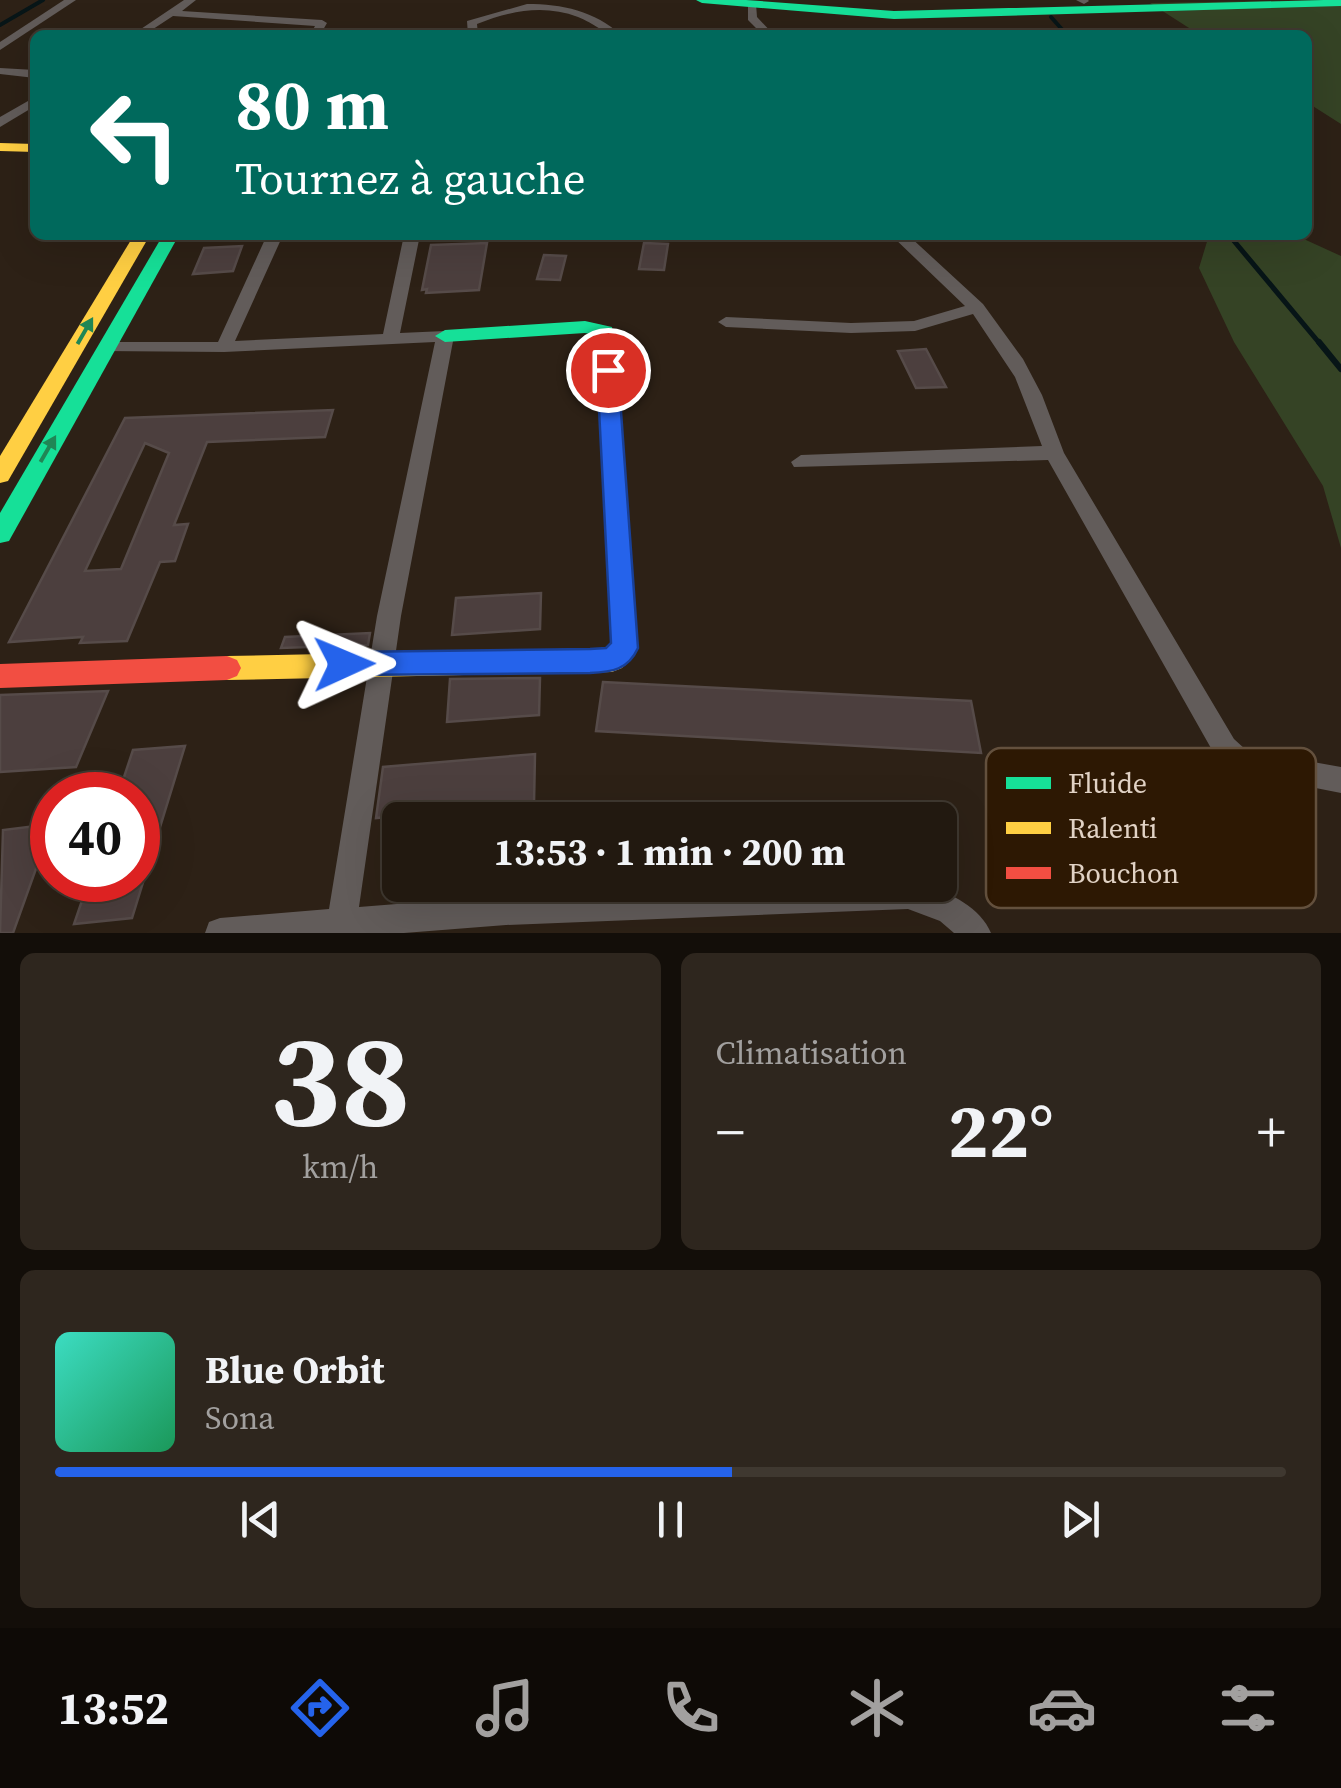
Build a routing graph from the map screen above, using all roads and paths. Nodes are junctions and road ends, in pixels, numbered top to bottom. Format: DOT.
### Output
graph roads {
  1 [pos="71,0"];
  2 [pos="191,0"];
  3 [pos="702,0"];
  4 [pos="781,0"];
  5 [pos="1118,0"];
  6 [pos="1082,1"];
  7 [pos="1196,3"];
  8 [pos="1341,3"];
  9 [pos="752,6"];
  10 [pos="171,13"];
  11 [pos="145,30"];
  12 [pos="318,30"];
  13 [pos="472,30"];
  14 [pos="610,30"];
  15 [pos="764,30"];
  16 [pos="17,36"];
  17 [pos="30,37"];
  18 [pos="0,47"];
  19 [pos="0,71"];
  20 [pos="30,74"];
  21 [pos="30,103"];
  22 [pos="0,123"];
  23 [pos="0,136"];
  24 [pos="30,137"];
  25 [pos="0,147"];
  26 [pos="30,148"];
  27 [pos="139,240"];
  28 [pos="168,240"];
  29 [pos="274,240"];
  30 [pos="411,240"];
  31 [pos="904,240"];
  32 [pos="977,308"];
  33 [pos="726,322"];
  34 [pos="445,336"];
  35 [pos="390,338"];
  36 [pos="107,347"];
  37 [pos="224,347"];
  38 [pos="1054,453"];
  39 [pos="801,462"];
  40 [pos="0,475"];
  41 [pos="0,534"];
  42 [pos="382,662"];
  43 [pos="0,676"];
  44 [pos="1225,748"];
  45 [pos="1316,775"];
  46 [pos="1341,780"];
  47 [pos="341,927"];
  48 [pos="220,933"];
  49 [pos="976,933"];
  1 -- 16 [label="street"];
  2 -- 10 [label="street"];
  3 -- 9 [label="street"];
  4 -- 6 [label="street"];
  5 -- 6 [label="street"];
  7 -- 8 [label="street"];
  7 -- 9 [label="street"];
  9 -- 15 [label="street"];
  10 -- 11 [label="street"];
  10 -- 12 [label="street"];
  13 -- 14 [label="street"];
  16 -- 17 [label="street"];
  16 -- 18 [label="street"];
  19 -- 20 [label="street"];
  21 -- 22 [label="street"];
  23 -- 24 [label="street"];
  25 -- 26 [label="street"];
  40 -- 27 [label="street, one-way"];
  28 -- 36 [label="street"];
  29 -- 37 [label="street"];
  30 -- 35 [label="street"];
  31 -- 32 [label="street"];
  32 -- 33 [label="street"];
  32 -- 38 [label="street"];
  34 -- 35 [label="street"];
  34 -- 42 [label="street"];
  34 -- 42 [label="street"];
  35 -- 37 [label="street"];
  36 -- 37 [label="street"];
  41 -- 36 [label="street, one-way"];
  38 -- 39 [label="street"];
  38 -- 44 [label="street"];
  42 -- 43 [label="street"];
  42 -- 47 [label="street"];
  45 -- 46 [label="street"];
  47 -- 48 [label="street"];
  47 -- 49 [label="street"];
}
